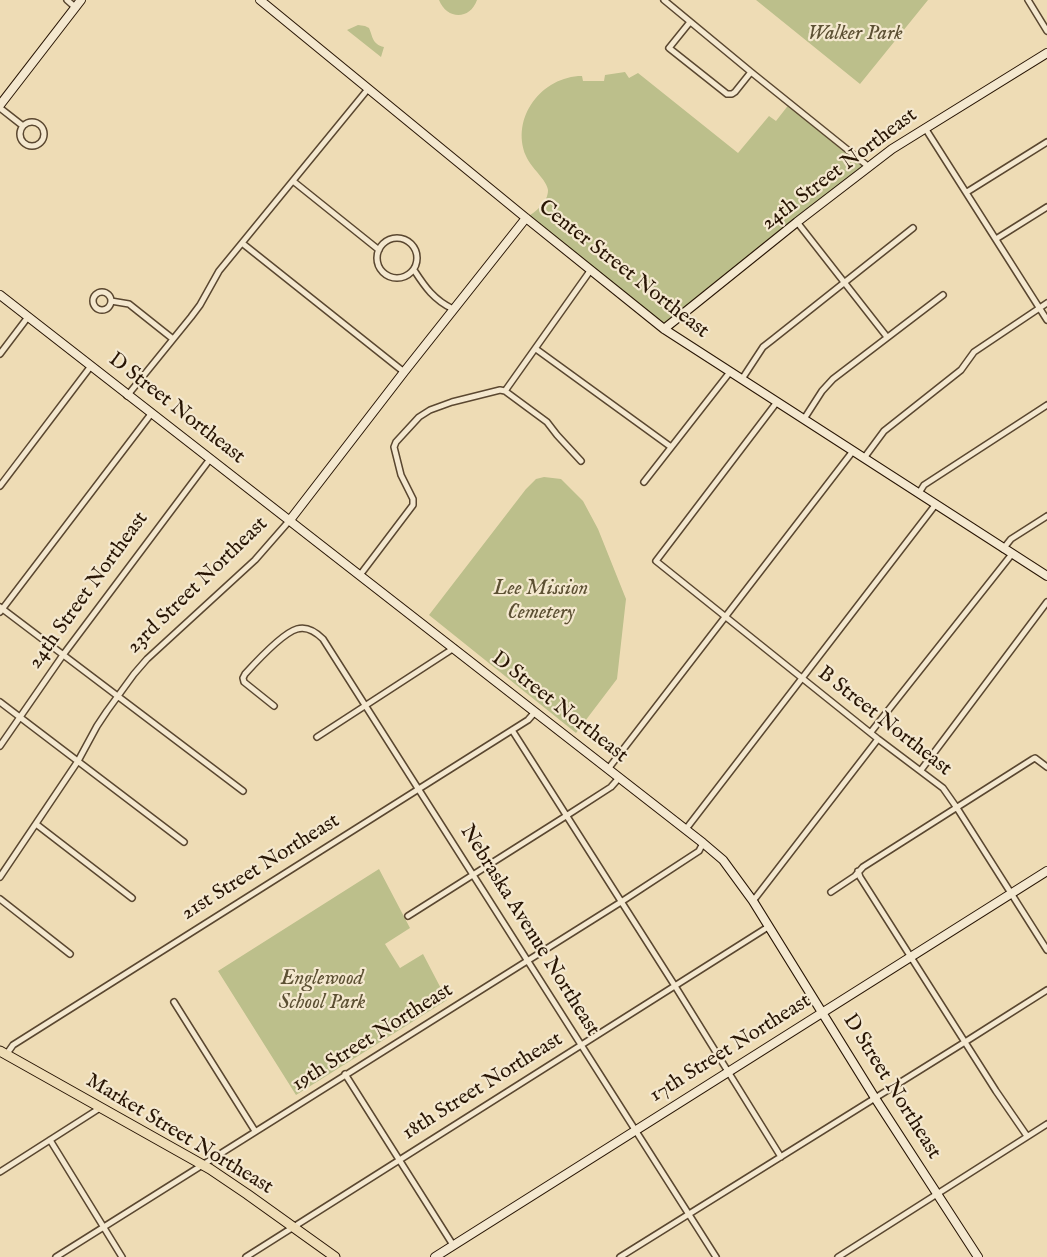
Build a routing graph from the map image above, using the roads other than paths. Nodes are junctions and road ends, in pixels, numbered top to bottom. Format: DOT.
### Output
graph roads {
  1 [pos="67,0"];
  2 [pos="260,0"];
  3 [pos="664,0"];
  4 [pos="1028,0"];
  5 [pos="78,4"];
  6 [pos="690,22"];
  7 [pos="1047,31"];
  8 [pos="1047,53"];
  9 [pos="751,72"];
  10 [pos="368,89"];
  11 [pos="0,107"];
  12 [pos="23,126"];
  13 [pos="925,128"];
  14 [pos="1047,142"];
  15 [pos="869,167"];
  16 [pos="293,181"];
  17 [pos="967,192"];
  18 [pos="1047,207"];
  19 [pos="526,218"];
  20 [pos="797,222"];
  21 [pos="913,228"];
  22 [pos="996,239"];
  23 [pos="242,243"];
  24 [pos="379,250"];
  25 [pos="414,270"];
  26 [pos="590,271"];
  27 [pos="844,282"];
  28 [pos="0,295"];
  29 [pos="943,295"];
  30 [pos="111,301"];
  31 [pos="1047,303"];
  32 [pos="1040,308"];
  33 [pos="453,309"];
  34 [pos="28,317"];
  35 [pos="1047,320"];
  36 [pos="664,329"];
  37 [pos="887,337"];
  38 [pos="173,339"];
  39 [pos="536,349"];
  40 [pos="0,354"];
  41 [pos="91,366"];
  42 [pos="404,372"];
  43 [pos="730,372"];
  44 [pos="742,379"];
  45 [pos="506,391"];
  46 [pos="127,396"];
  47 [pos="777,402"];
  48 [pos="1047,405"];
  49 [pos="151,414"];
  50 [pos="804,419"];
  51 [pos="671,447"];
  52 [pos="853,451"];
  53 [pos="864,458"];
  54 [pos="210,459"];
  55 [pos="581,461"];
  56 [pos="644,482"];
  57 [pos="0,486"];
  58 [pos="919,493"];
  59 [pos="936,504"];
  60 [pos="1047,516"];
  61 [pos="290,520"];
  62 [pos="1004,549"];
  63 [pos="1012,554"];
  64 [pos="360,575"];
  65 [pos="1047,576"];
  66 [pos="1047,602"];
  67 [pos="1,609"];
  68 [pos="726,616"];
  69 [pos="454,648"];
  70 [pos="63,655"];
  71 [pos="802,678"];
  72 [pos="118,696"];
  73 [pos="0,702"];
  74 [pos="365,704"];
  75 [pos="273,706"];
  76 [pos="535,712"];
  77 [pos="20,717"];
  78 [pos="512,730"];
  79 [pos="871,732"];
  80 [pos="317,737"];
  81 [pos="878,739"];
  82 [pos="0,746"];
  83 [pos="78,761"];
  84 [pos="1047,767"];
  85 [pos="608,769"];
  86 [pos="921,770"];
  87 [pos="619,778"];
  88 [pos="418,788"];
  89 [pos="243,791"];
  90 [pos="957,808"];
  91 [pos="566,816"];
  92 [pos="36,825"];
  93 [pos="686,829"];
  94 [pos="184,842"];
  95 [pos="703,843"];
  96 [pos="858,871"];
  97 [pos="1047,871"];
  98 [pos="473,874"];
  99 [pos="0,877"];
  100 [pos="831,892"];
  101 [pos="1012,893"];
  102 [pos="132,898"];
  103 [pos="0,899"];
  104 [pos="753,901"];
  105 [pos="621,902"];
  106 [pos="408,916"];
  107 [pos="768,927"];
  108 [pos="1047,950"];
  109 [pos="70,954"];
  110 [pos="910,957"];
  111 [pos="528,961"];
  112 [pos="675,986"];
  113 [pos="1047,990"];
  114 [pos="174,1002"];
  115 [pos="822,1013"];
  116 [pos="965,1042"];
  117 [pos="582,1045"];
  118 [pos="3,1053"];
  119 [pos="729,1072"];
  120 [pos="345,1074"];
  121 [pos="875,1098"];
  122 [pos="100,1108"];
  123 [pos="1047,1124"];
  124 [pos="636,1130"];
  125 [pos="255,1131"];
  126 [pos="1027,1137"];
  127 [pos="50,1140"];
  128 [pos="781,1158"];
  129 [pos="398,1160"];
  130 [pos="202,1165"];
  131 [pos="0,1172"];
  132 [pos="938,1194"];
  133 [pos="689,1215"];
  134 [pos="103,1227"];
  135 [pos="294,1227"];
  136 [pos="453,1245"];
  137 [pos="56,1257"];
  138 [pos="123,1257"];
  139 [pos="246,1257"];
  140 [pos="335,1257"];
  141 [pos="435,1257"];
  142 [pos="620,1257"];
  143 [pos="716,1257"];
  144 [pos="838,1257"];
  145 [pos="978,1257"];
  1 -- 5 [label="street"];
  2 -- 10 [label="street, Center Street Northeast"];
  3 -- 6 [label="street"];
  4 -- 7 [label="street"];
  5 -- 11 [label="street"];
  6 -- 9 [label="street"];
  6 -- 9 [label="street"];
  8 -- 13 [label="street, 24th Street Northeast"];
  9 -- 15 [label="street"];
  10 -- 16 [label="street"];
  10 -- 19 [label="street, Center Street Northeast"];
  11 -- 12 [label="street"];
  12 -- 12 [label="street"];
  13 -- 15 [label="street, 24th Street Northeast"];
  13 -- 17 [label="street"];
  14 -- 17 [label="street"];
  15 -- 20 [label="street, 24th Street Northeast"];
  16 -- 23 [label="street"];
  16 -- 24 [label="street"];
  17 -- 22 [label="street"];
  18 -- 22 [label="street"];
  19 -- 26 [label="street, Center Street Northeast"];
  19 -- 33 [label="street, 23rd Street Northeast"];
  20 -- 27 [label="street"];
  20 -- 36 [label="street, 24th Street Northeast"];
  21 -- 27 [label="street"];
  22 -- 32 [label="street"];
  23 -- 38 [label="street"];
  23 -- 42 [label="street"];
  24 -- 25 [label="street"];
  24 -- 25 [label="street"];
  25 -- 33 [label="street"];
  26 -- 36 [label="street, Center Street Northeast"];
  26 -- 39 [label="street"];
  27 -- 37 [label="street"];
  27 -- 44 [label="street"];
  28 -- 34 [label="street, D Street Northeast"];
  29 -- 37 [label="street"];
  30 -- 38 [label="street"];
  31 -- 32 [label="street"];
  32 -- 35 [label="street"];
  32 -- 53 [label="street"];
  33 -- 42 [label="street, 23rd Street Northeast"];
  34 -- 40 [label="street"];
  34 -- 41 [label="street, D Street Northeast"];
  36 -- 43 [label="street, Center Street Northeast"];
  37 -- 50 [label="street"];
  38 -- 46 [label="street"];
  39 -- 45 [label="street"];
  39 -- 51 [label="street"];
  41 -- 46 [label="street, D Street Northeast"];
  41 -- 57 [label="street"];
  42 -- 61 [label="street, 23rd Street Northeast"];
  43 -- 44 [label="street, Center Street Northeast"];
  43 -- 51 [label="street"];
  44 -- 47 [label="street, Center Street Northeast"];
  45 -- 55 [label="street"];
  45 -- 64 [label="street"];
  46 -- 49 [label="street, D Street Northeast"];
  47 -- 50 [label="street, Center Street Northeast"];
  47 -- 68 [label="street, B Street Northeast"];
  48 -- 58 [label="street"];
  49 -- 54 [label="street, D Street Northeast"];
  49 -- 67 [label="street"];
  50 -- 52 [label="street, Center Street Northeast"];
  51 -- 56 [label="street"];
  52 -- 53 [label="street, Center Street Northeast"];
  52 -- 68 [label="street"];
  53 -- 58 [label="street, Center Street Northeast"];
  54 -- 61 [label="street, D Street Northeast"];
  54 -- 70 [label="street, 24th Street Northeast"];
  58 -- 59 [label="street, Center Street Northeast"];
  59 -- 62 [label="street, Center Street Northeast"];
  59 -- 71 [label="street"];
  60 -- 62 [label="street"];
  61 -- 64 [label="street, D Street Northeast"];
  61 -- 72 [label="street, 23rd Street Northeast"];
  62 -- 63 [label="street, Center Street Northeast"];
  63 -- 65 [label="street, Center Street Northeast"];
  63 -- 79 [label="street"];
  64 -- 69 [label="street, D Street Northeast"];
  66 -- 86 [label="street"];
  67 -- 70 [label="street"];
  68 -- 71 [label="street, B Street Northeast"];
  68 -- 85 [label="street"];
  69 -- 74 [label="street"];
  69 -- 76 [label="street, D Street Northeast"];
  70 -- 72 [label="street"];
  70 -- 77 [label="street, 24th Street Northeast"];
  71 -- 79 [label="street, B Street Northeast"];
  71 -- 93 [label="street"];
  72 -- 83 [label="street, 23rd Street Northeast"];
  72 -- 89 [label="street"];
  73 -- 77 [label="street"];
  74 -- 75 [label="street, Nebraska Avenue Northeast"];
  74 -- 80 [label="street"];
  74 -- 88 [label="street, Nebraska Avenue Northeast"];
  76 -- 78 [label="street, 21st Street Northeast"];
  76 -- 85 [label="street, D Street Northeast"];
  77 -- 82 [label="street, 24th Street Northeast"];
  77 -- 83 [label="street"];
  78 -- 88 [label="street, 21st Street Northeast"];
  78 -- 91 [label="street"];
  79 -- 81 [label="street, B Street Northeast"];
  81 -- 86 [label="street, B Street Northeast"];
  81 -- 104 [label="street"];
  83 -- 92 [label="street, 23rd Street Northeast"];
  83 -- 94 [label="street"];
  84 -- 90 [label="street"];
  85 -- 87 [label="street, D Street Northeast"];
  86 -- 90 [label="street, B Street Northeast"];
  87 -- 91 [label="street"];
  87 -- 93 [label="street, D Street Northeast"];
  88 -- 98 [label="street, Nebraska Avenue Northeast"];
  88 -- 118 [label="street, 21st Street Northeast"];
  90 -- 96 [label="street"];
  90 -- 101 [label="street, B Street Northeast"];
  91 -- 98 [label="street"];
  91 -- 105 [label="street"];
  92 -- 99 [label="street, 23rd Street Northeast"];
  92 -- 102 [label="street"];
  93 -- 95 [label="street, D Street Northeast"];
  95 -- 104 [label="street, D Street Northeast"];
  95 -- 105 [label="street, 19th Street Northeast"];
  96 -- 100 [label="street"];
  96 -- 110 [label="street"];
  97 -- 101 [label="street, 17th Street Northeast"];
  98 -- 106 [label="street"];
  98 -- 111 [label="street, Nebraska Avenue Northeast"];
  101 -- 108 [label="street, B Street Northeast"];
  101 -- 110 [label="street, 17th Street Northeast"];
  103 -- 109 [label="street"];
  104 -- 107 [label="street, D Street Northeast"];
  105 -- 111 [label="street, 19th Street Northeast"];
  105 -- 112 [label="street"];
  107 -- 112 [label="street, 18th Street Northeast"];
  107 -- 115 [label="street, D Street Northeast"];
  110 -- 115 [label="street, 17th Street Northeast"];
  110 -- 116 [label="street"];
  111 -- 117 [label="street, Nebraska Avenue Northeast"];
  111 -- 120 [label="street, 19th Street Northeast"];
  112 -- 117 [label="street, 18th Street Northeast"];
  112 -- 119 [label="street"];
  113 -- 116 [label="street"];
  114 -- 125 [label="street"];
  115 -- 119 [label="street, 17th Street Northeast"];
  115 -- 121 [label="street, D Street Northeast"];
  116 -- 121 [label="street"];
  116 -- 126 [label="street"];
  117 -- 124 [label="street, Nebraska Avenue Northeast"];
  117 -- 129 [label="street, 18th Street Northeast"];
  118 -- 122 [label="main road, Market Street Northeast"];
  119 -- 124 [label="street, 17th Street Northeast"];
  119 -- 128 [label="street"];
  120 -- 125 [label="street, 19th Street Northeast"];
  120 -- 129 [label="street"];
  121 -- 128 [label="street"];
  121 -- 132 [label="street, D Street Northeast"];
  122 -- 127 [label="street"];
  122 -- 130 [label="main road, Market Street Northeast"];
  123 -- 126 [label="street"];
  124 -- 133 [label="street, Nebraska Avenue Northeast"];
  124 -- 136 [label="street, 17th Street Northeast"];
  125 -- 130 [label="street, 19th Street Northeast"];
  126 -- 132 [label="street"];
  127 -- 131 [label="street"];
  127 -- 134 [label="street"];
  128 -- 133 [label="street"];
  129 -- 135 [label="street, 18th Street Northeast"];
  129 -- 136 [label="street"];
  130 -- 134 [label="street, 19th Street Northeast"];
  130 -- 135 [label="main road, Market Street Northeast"];
  132 -- 144 [label="street"];
  132 -- 145 [label="street, D Street Northeast"];
  133 -- 142 [label="street"];
  133 -- 143 [label="street, Nebraska Avenue Northeast"];
  134 -- 137 [label="street, 19th Street Northeast"];
  134 -- 138 [label="street"];
  135 -- 139 [label="street, 18th Street Northeast"];
  135 -- 140 [label="main road, Market Street Northeast"];
  136 -- 141 [label="street, 17th Street Northeast"];
}
